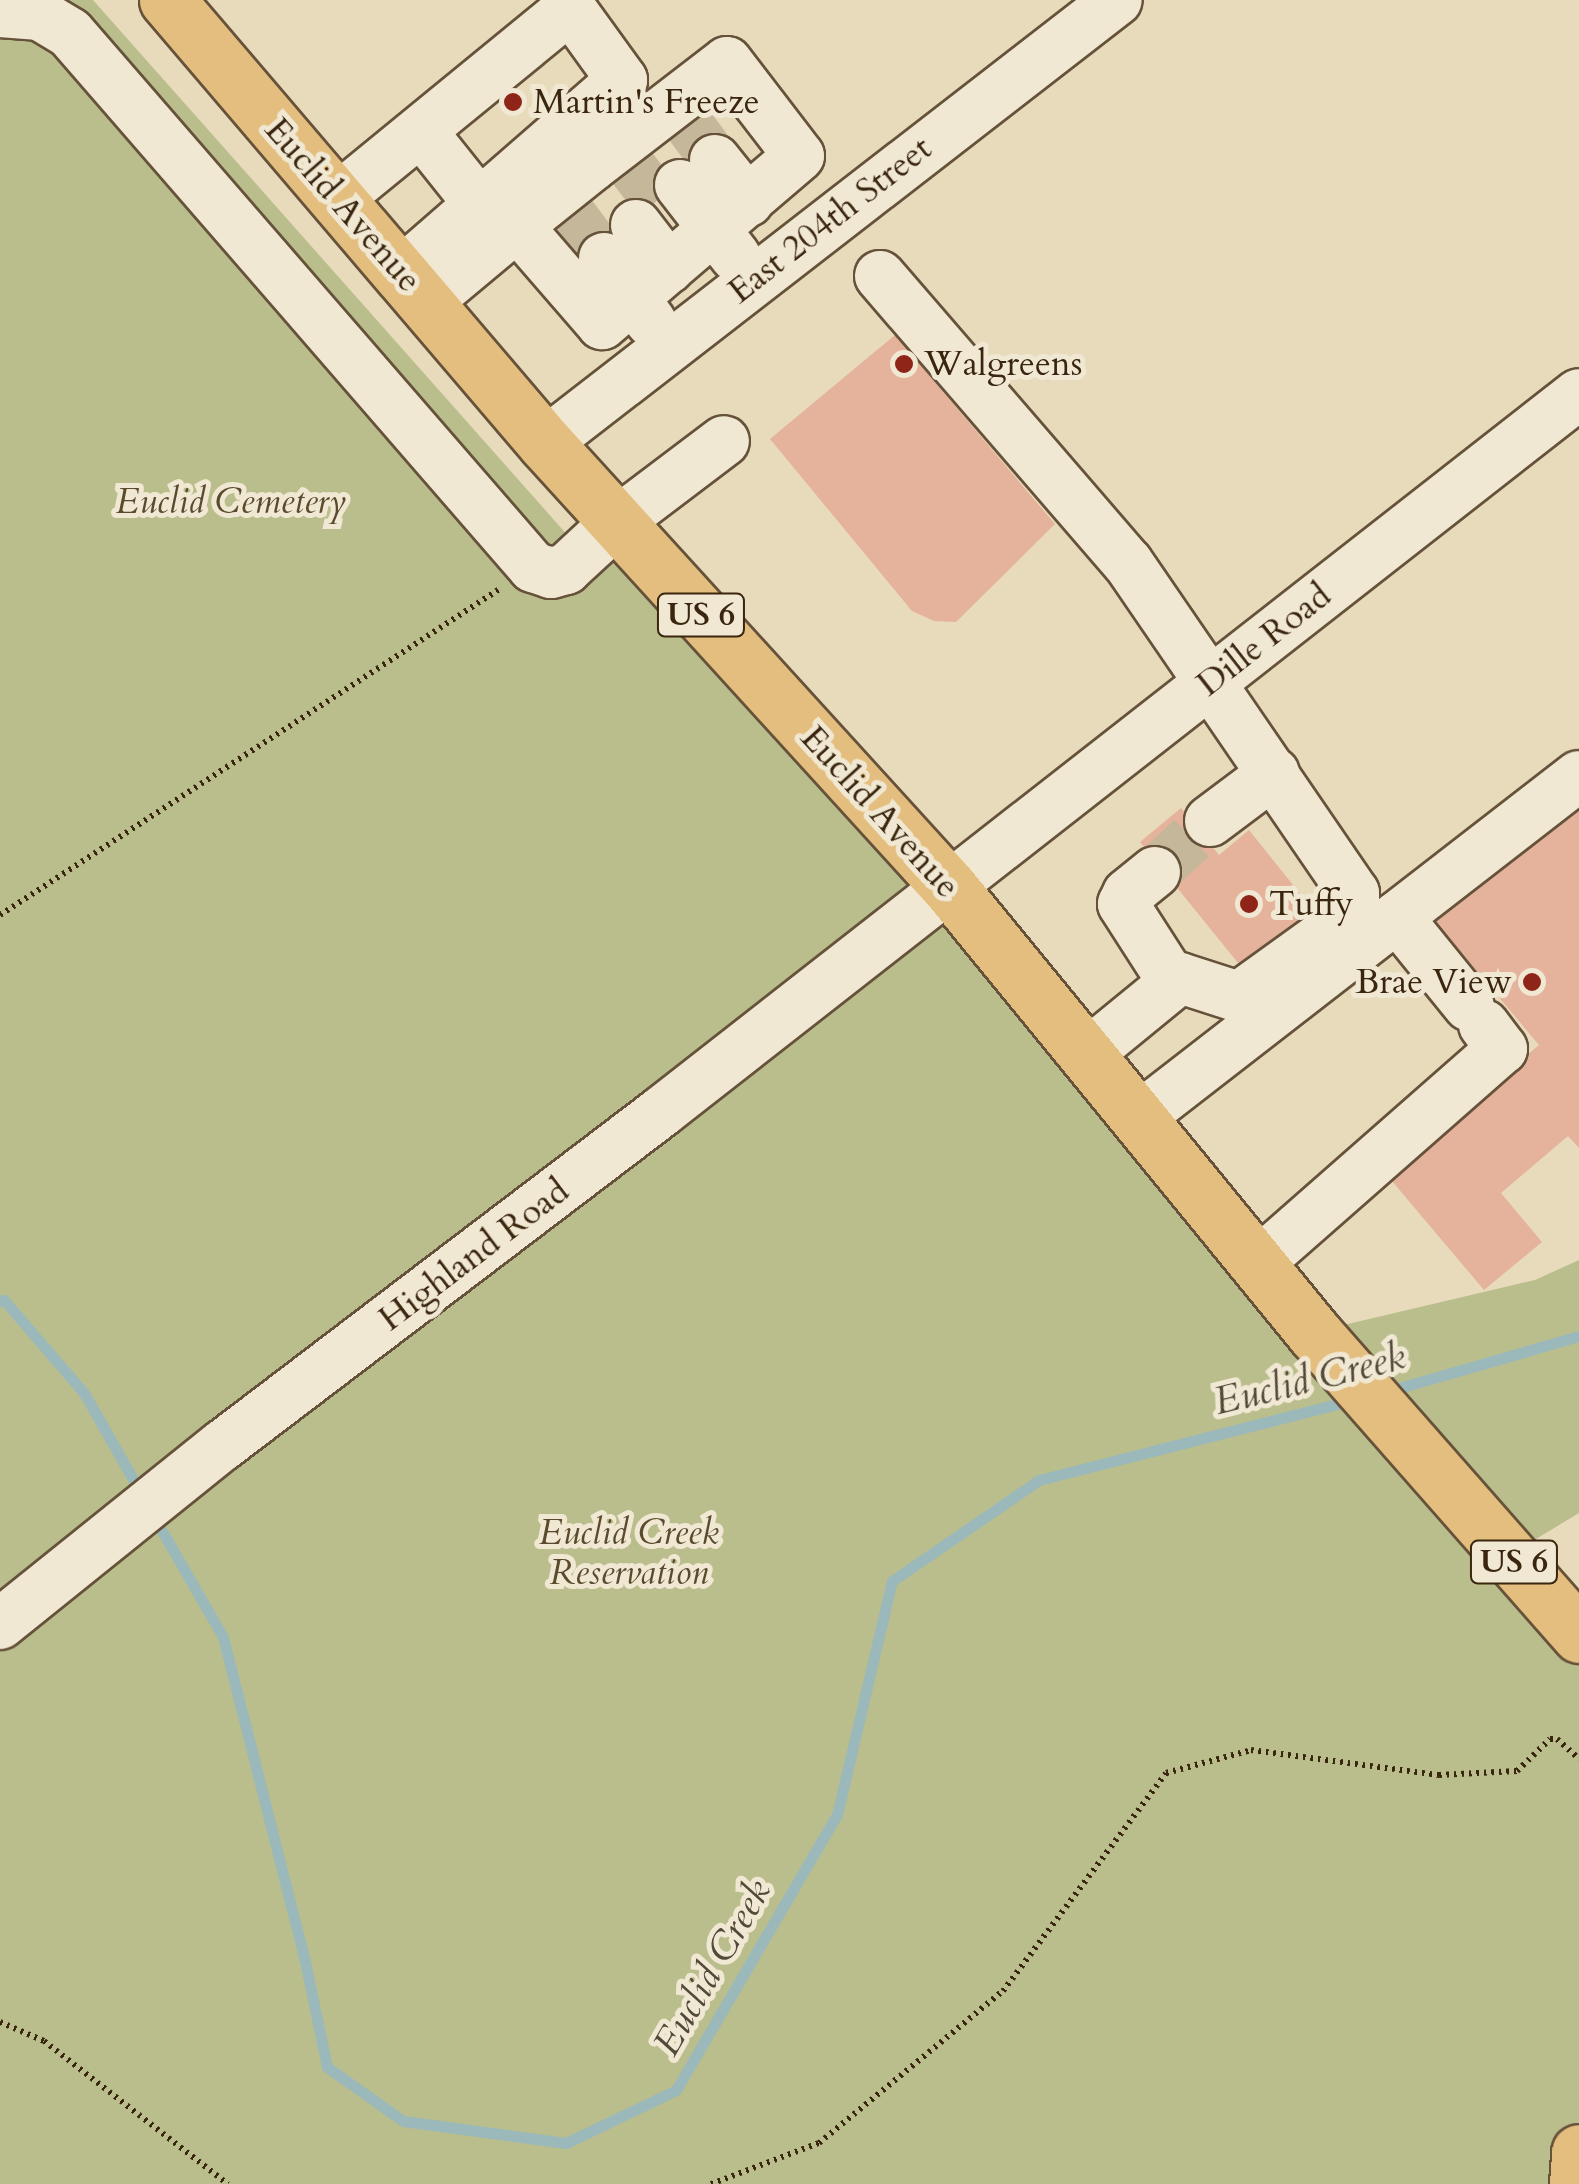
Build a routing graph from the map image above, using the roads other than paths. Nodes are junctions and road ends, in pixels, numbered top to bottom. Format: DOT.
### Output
graph roads {
  1 [pos="167,0"];
  2 [pos="1116,0"];
  3 [pos="0,12"];
  4 [pos="421,131"];
  5 [pos="651,159"];
  6 [pos="337,199"];
  7 [pos="498,215"];
  8 [pos="708,234"];
  9 [pos="880,276"];
  10 [pos="754,278"];
  11 [pos="414,287"];
  12 [pos="669,347"];
  13 [pos="1579,394"];
  14 [pos="724,441"];
  15 [pos="545,442"];
  16 [pos="618,522"];
  17 [pos="1213,681"];
  18 [pos="1274,772"];
  19 [pos="1579,776"];
  20 [pos="1210,821"];
  21 [pos="1154,872"];
  22 [pos="950,888"];
  23 [pos="1397,917"];
  24 [pos="1173,982"];
  25 [pos="1086,1055"];
  26 [pos="1138,1118"];
  27 [pos="1257,1264"];
  28 [pos="0,1624"];
  29 [pos="1579,1636"];
  30 [pos="1579,2152"];
  31 [pos="1577,2184"];
  1 -- 6 [label="main road, Euclid Avenue / US 6"];
  2 -- 10 [label="street, East 204th Street"];
  3 -- 16 [label="street"];
  4 -- 6 [label="street"];
  4 -- 7 [label="street"];
  4 -- 7 [label="street"];
  5 -- 7 [label="street"];
  5 -- 8 [label="street"];
  5 -- 8 [label="street"];
  5 -- 8 [label="street"];
  5 -- 8 [label="street"];
  6 -- 11 [label="main road, Euclid Avenue / US 6"];
  7 -- 8 [label="street"];
  7 -- 11 [label="street"];
  8 -- 10 [label="street"];
  8 -- 12 [label="street"];
  9 -- 17 [label="street"];
  10 -- 12 [label="street, East 204th Street"];
  11 -- 15 [label="main road, Euclid Avenue / US 6"];
  12 -- 15 [label="street, East 204th Street"];
  13 -- 17 [label="street, Dille Road"];
  14 -- 16 [label="street"];
  15 -- 16 [label="main road, Euclid Avenue / US 6"];
  16 -- 22 [label="main road, Euclid Avenue / US 6"];
  17 -- 18 [label="street"];
  17 -- 22 [label="street, Dille Road"];
  18 -- 20 [label="street"];
  18 -- 24 [label="street"];
  19 -- 23 [label="street"];
  21 -- 24 [label="street"];
  22 -- 25 [label="main road, Euclid Avenue / US 6"];
  22 -- 28 [label="street, Highland Road"];
  23 -- 26 [label="street"];
  23 -- 27 [label="street"];
  24 -- 25 [label="street"];
  25 -- 26 [label="main road, Euclid Avenue / US 6"];
  26 -- 27 [label="main road, Euclid Avenue / US 6"];
  27 -- 29 [label="main road, Euclid Avenue / US 6"];
  30 -- 31 [label="main road"];
}
